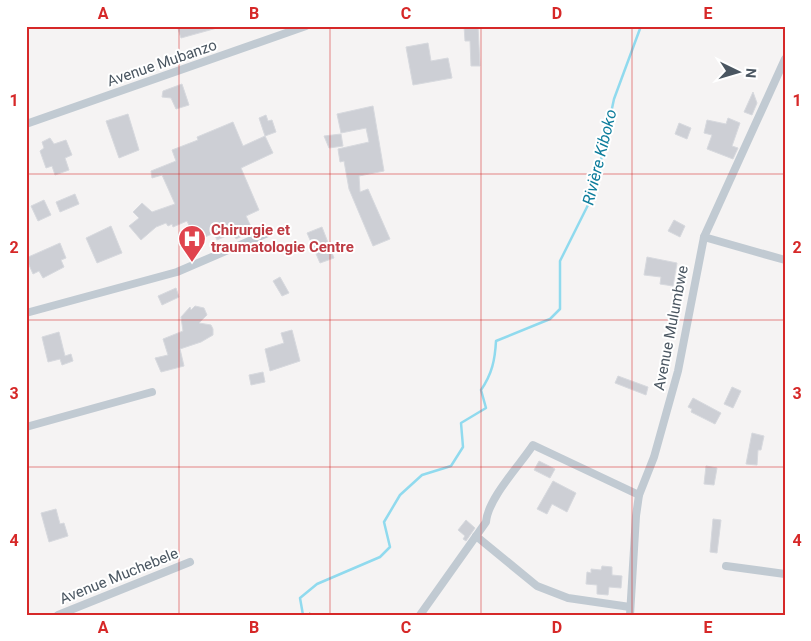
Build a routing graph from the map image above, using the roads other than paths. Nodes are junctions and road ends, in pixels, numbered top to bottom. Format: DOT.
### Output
graph roads {
  1 [pos="306,26"];
  2 [pos="785,60"];
  3 [pos="26,124"];
  4 [pos="270,232"];
  5 [pos="704,237"];
  6 [pos="785,260"];
  7 [pos="26,313"];
  8 [pos="152,392"];
  9 [pos="26,427"];
  10 [pos="639,495"];
  11 [pos="476,536"];
  12 [pos="190,562"];
  13 [pos="726,566"];
  14 [pos="785,574"];
  15 [pos="630,611"];
  16 [pos="58,615"];
  17 [pos="420,615"];
  1 -- 3 [label="street, Avenue Mubanzo"];
  2 -- 5 [label="street, Avenue Mulumbwe"];
  4 -- 7 [label="street"];
  5 -- 6 [label="street"];
  5 -- 10 [label="street, Avenue Mulumbwe"];
  8 -- 9 [label="street"];
  10 -- 11 [label="street"];
  10 -- 15 [label="street, Avenue Mulumbwe"];
  11 -- 15 [label="street"];
  11 -- 17 [label="street"];
  12 -- 16 [label="street, Avenue Muchebele"];
  13 -- 14 [label="street"];
}
